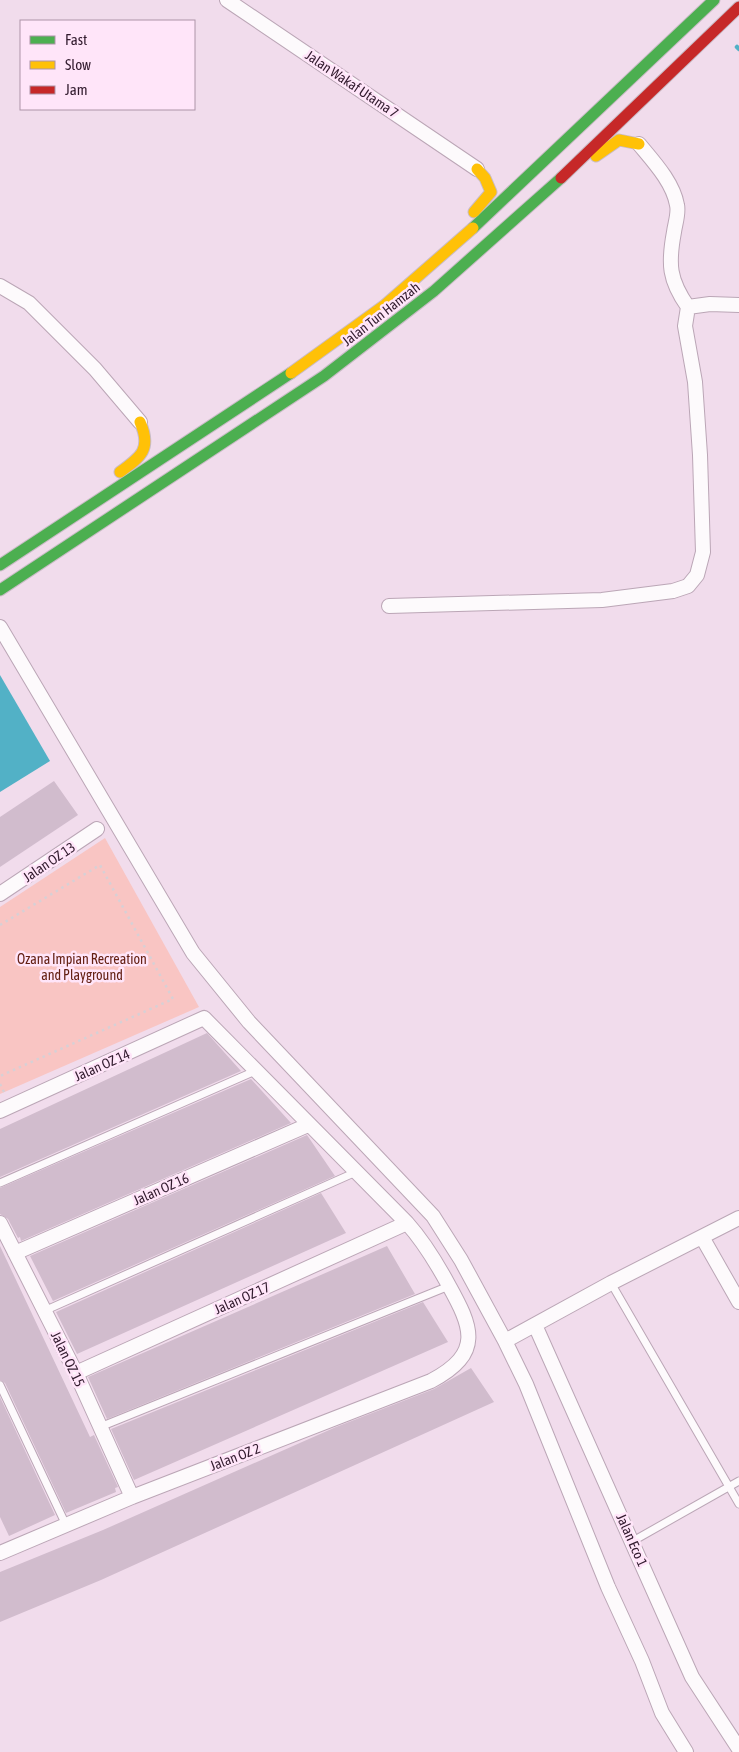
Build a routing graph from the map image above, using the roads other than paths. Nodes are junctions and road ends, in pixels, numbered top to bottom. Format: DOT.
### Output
graph roads {
  1 [pos="227,0"];
  2 [pos="714,0"];
  3 [pos="739,7"];
  4 [pos="712,33"];
  5 [pos="611,98"];
  6 [pos="638,121"];
  7 [pos="637,139"];
  8 [pos="477,169"];
  9 [pos="511,222"];
  10 [pos="0,286"];
  11 [pos="385,305"];
  12 [pos="739,305"];
  13 [pos="688,308"];
  14 [pos="301,366"];
  15 [pos="140,422"];
  16 [pos="156,433"];
  17 [pos="174,436"];
  18 [pos="0,565"];
  19 [pos="0,590"];
  20 [pos="389,606"];
  21 [pos="0,626"];
  22 [pos="97,829"];
  23 [pos="0,894"];
  24 [pos="256,1070"];
  25 [pos="0,1111"];
  26 [pos="308,1125"];
  27 [pos="356,1172"];
  28 [pos="0,1183"];
  29 [pos="739,1218"];
  30 [pos="0,1223"];
  31 [pos="407,1223"];
  32 [pos="702,1236"];
  33 [pos="15,1253"];
  34 [pos="611,1283"];
  35 [pos="449,1286"];
  36 [pos="739,1302"];
  37 [pos="44,1311"];
  38 [pos="535,1325"];
  39 [pos="506,1341"];
  40 [pos="76,1373"];
  41 [pos="0,1385"];
  42 [pos="100,1427"];
  43 [pos="739,1481"];
  44 [pos="729,1486"];
  45 [pos="132,1497"];
  46 [pos="739,1504"];
  47 [pos="66,1525"];
  48 [pos="633,1541"];
  49 [pos="1,1550"];
  50 [pos="739,1749"];
  51 [pos="686,1752"];
  1 -- 8 [label="street, Jalan Wakaf Utama 7"];
  2 -- 5 [label="main road, Jalan Tun Hamzah"];
  3 -- 4 [label="main road, Jalan Tun Hamzah"];
  4 -- 6 [label="main road"];
  4 -- 9 [label="main road, Jalan Tun Hamzah"];
  5 -- 8 [label="main road"];
  5 -- 11 [label="main road, Jalan Tun Hamzah"];
  7 -- 9 [label="main road"];
  7 -- 13 [label="street"];
  8 -- 11 [label="main road"];
  9 -- 19 [label="main road, Jalan Tun Hamzah"];
  10 -- 15 [label="street"];
  11 -- 14 [label="main road, Jalan Tun Hamzah"];
  12 -- 13 [label="street"];
  13 -- 20 [label="street"];
  14 -- 17 [label="main road"];
  14 -- 18 [label="main road, Jalan Tun Hamzah"];
  15 -- 16 [label="main road"];
  15 -- 18 [label="main road"];
  21 -- 39 [label="street"];
  22 -- 23 [label="street, Jalan OZ 13"];
  24 -- 25 [label="street, Jalan OZ 14"];
  24 -- 26 [label="street"];
  24 -- 28 [label="lane"];
  26 -- 27 [label="street"];
  26 -- 33 [label="street, Jalan OZ 16"];
  27 -- 31 [label="street"];
  27 -- 37 [label="lane"];
  29 -- 32 [label="street"];
  30 -- 33 [label="street, Jalan OZ 15"];
  31 -- 35 [label="street"];
  31 -- 40 [label="street, Jalan OZ 17"];
  32 -- 34 [label="street"];
  32 -- 36 [label="street"];
  33 -- 37 [label="street, Jalan OZ 15"];
  34 -- 38 [label="street"];
  34 -- 44 [label="lane"];
  35 -- 42 [label="lane"];
  35 -- 45 [label="street, Jalan OZ 2"];
  37 -- 40 [label="street, Jalan OZ 15"];
  38 -- 39 [label="street"];
  38 -- 48 [label="street, Jalan Eco 1"];
  39 -- 51 [label="street"];
  40 -- 42 [label="street, Jalan OZ 15"];
  41 -- 47 [label="lane"];
  42 -- 45 [label="street, Jalan OZ 15"];
  43 -- 44 [label="lane"];
  44 -- 46 [label="lane"];
  44 -- 48 [label="lane"];
  45 -- 47 [label="street, Jalan OZ 2"];
  47 -- 49 [label="street, Jalan OZ 2"];
  48 -- 50 [label="street, Jalan Eco 1"];
}
